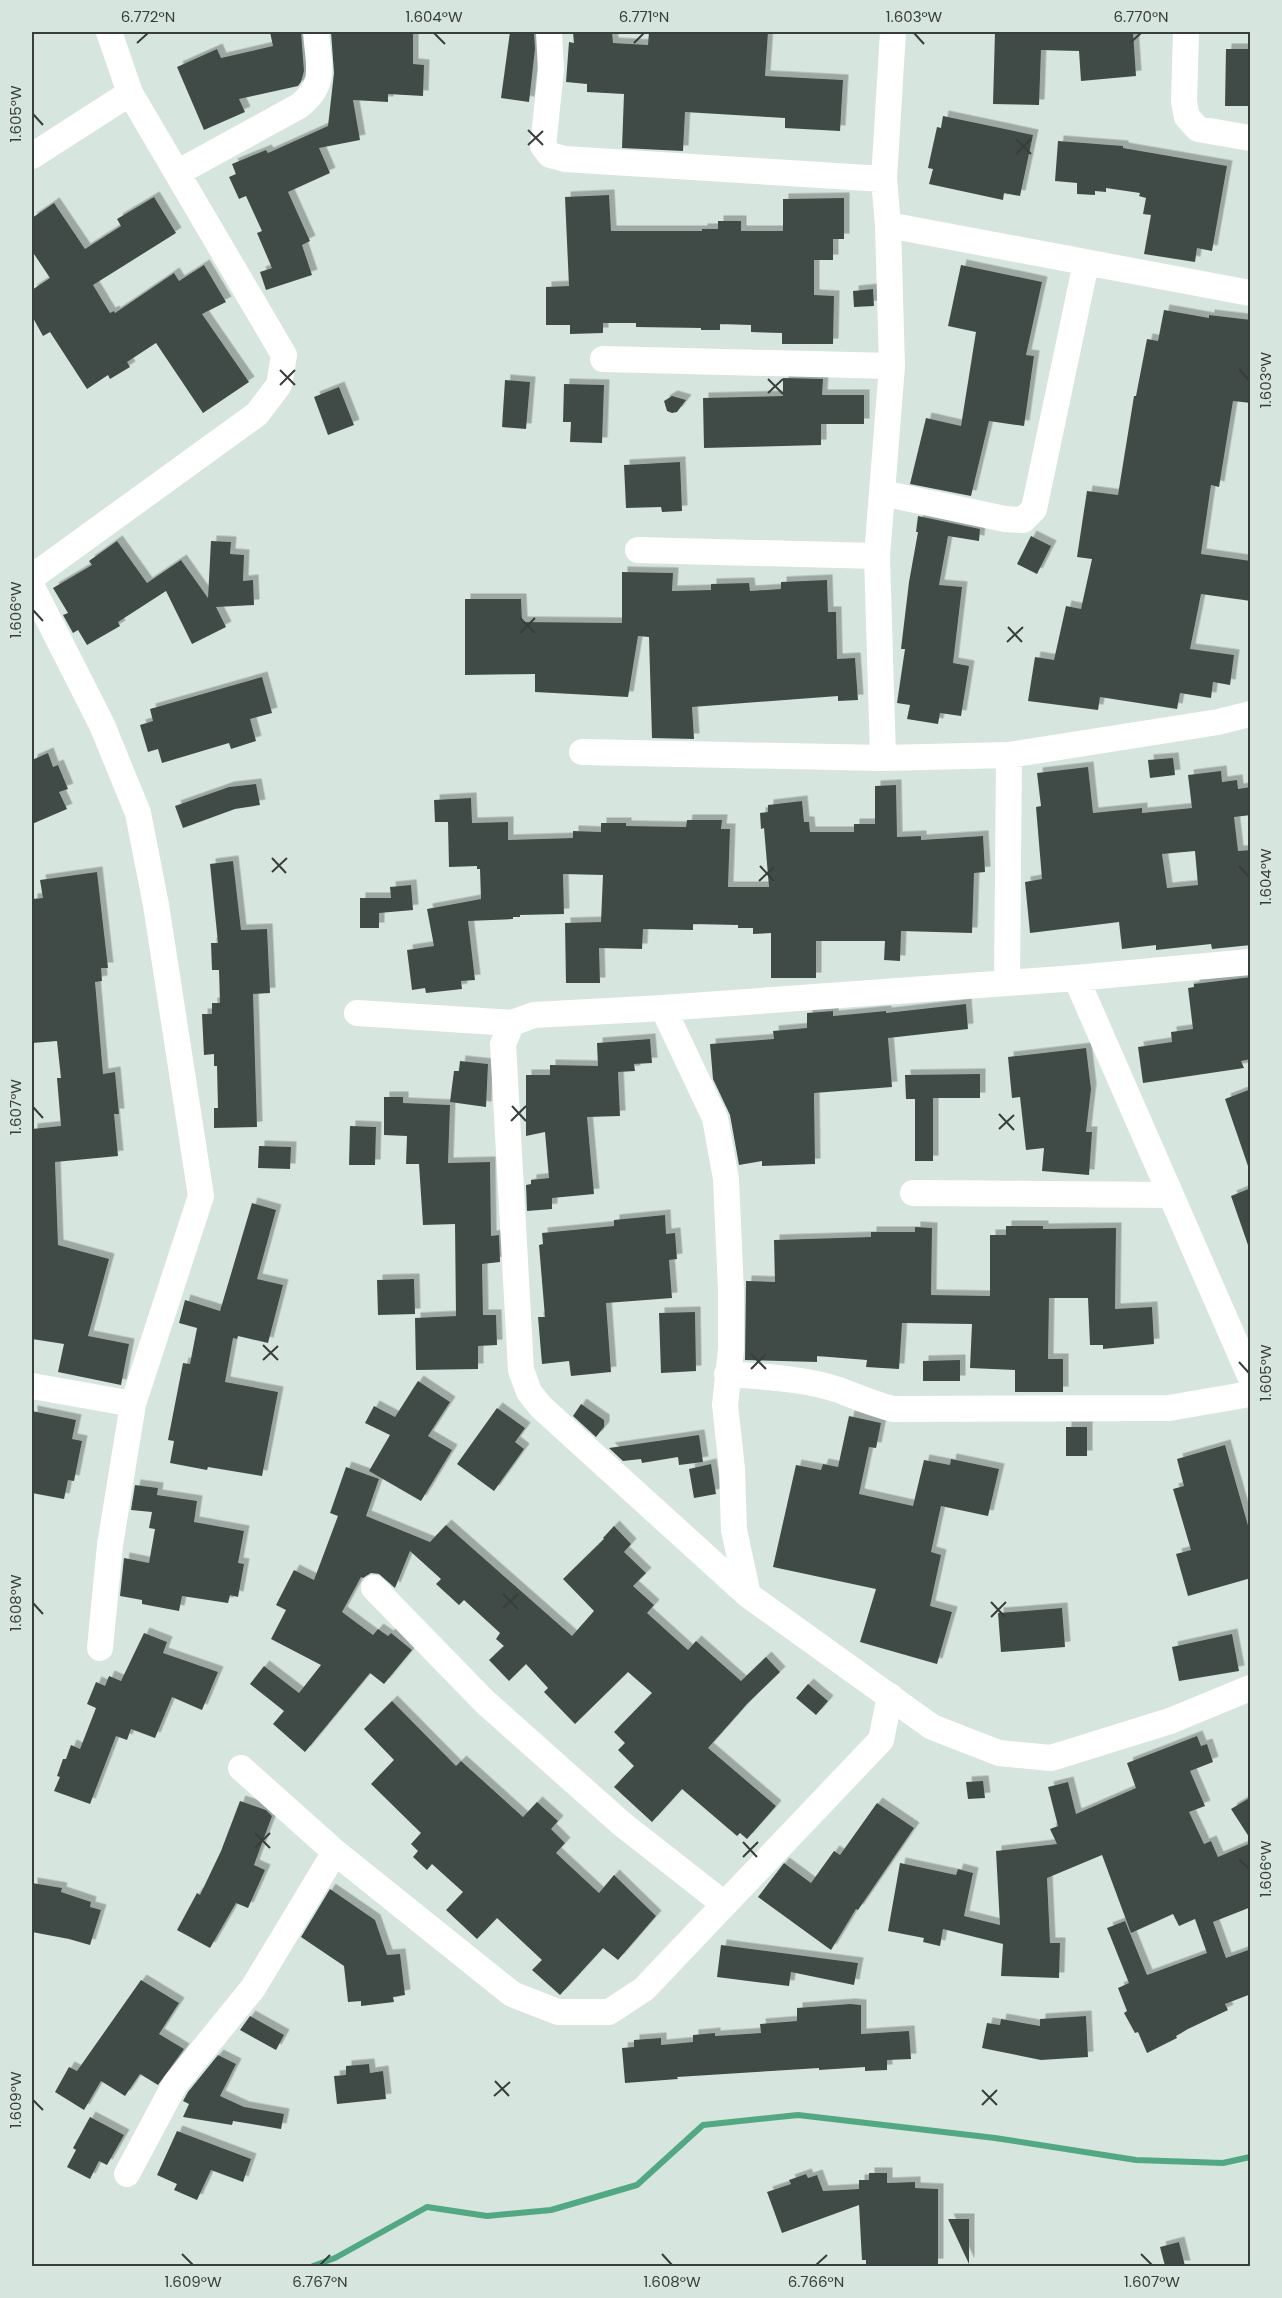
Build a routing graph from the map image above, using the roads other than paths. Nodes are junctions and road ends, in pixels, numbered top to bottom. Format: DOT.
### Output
graph roads {
  1 [pos="109,32"];
  2 [pos="316,32"];
  3 [pos="549,32"];
  4 [pos="893,32"];
  5 [pos="1186,32"];
  6 [pos="130,93"];
  7 [pos="1251,138"];
  8 [pos="32,156"];
  9 [pos="177,173"];
  10 [pos="884,179"];
  11 [pos="888,225"];
  12 [pos="1086,263"];
  13 [pos="1251,293"];
  14 [pos="603,359"];
  15 [pos="892,366"];
  16 [pos="882,493"];
  17 [pos="638,550"];
  18 [pos="877,556"];
  19 [pos="32,577"];
  20 [pos="32,587"];
  21 [pos="1251,714"];
  22 [pos="582,752"];
  23 [pos="1009,755"];
  24 [pos="883,758"];
  25 [pos="1251,962"];
  26 [pos="1076,978"];
  27 [pos="1007,982"];
  28 [pos="663,1008"];
  29 [pos="357,1013"];
  30 [pos="512,1023"];
  31 [pos="913,1192"];
  32 [pos="1171,1195"];
  33 [pos="727,1374"];
  34 [pos="1251,1376"];
  35 [pos="32,1386"];
  36 [pos="1251,1394"];
  37 [pos="133,1404"];
  38 [pos="374,1588"];
  39 [pos="748,1595"];
  40 [pos="100,1648"];
  41 [pos="1251,1688"];
  42 [pos="890,1696"];
  43 [pos="241,1768"];
  44 [pos="335,1852"];
  45 [pos="724,1904"];
  46 [pos="127,2174"];
  1 -- 6 [label="street"];
  2 -- 9 [label="street"];
  3 -- 10 [label="street"];
  4 -- 10 [label="street"];
  5 -- 7 [label="street"];
  6 -- 8 [label="street"];
  6 -- 9 [label="street"];
  9 -- 19 [label="street"];
  10 -- 11 [label="street"];
  11 -- 12 [label="street"];
  11 -- 15 [label="street"];
  12 -- 13 [label="street"];
  12 -- 16 [label="street"];
  14 -- 15 [label="street"];
  15 -- 16 [label="street"];
  16 -- 18 [label="street"];
  17 -- 18 [label="street"];
  18 -- 24 [label="street"];
  20 -- 37 [label="street"];
  21 -- 23 [label="street"];
  22 -- 24 [label="street"];
  23 -- 24 [label="street"];
  23 -- 27 [label="street"];
  25 -- 26 [label="street"];
  26 -- 27 [label="street"];
  26 -- 32 [label="street"];
  27 -- 28 [label="street"];
  28 -- 30 [label="street"];
  28 -- 33 [label="street"];
  29 -- 30 [label="street"];
  30 -- 39 [label="street"];
  31 -- 32 [label="street"];
  32 -- 34 [label="street"];
  33 -- 36 [label="street"];
  33 -- 39 [label="street"];
  35 -- 37 [label="street"];
  37 -- 40 [label="street"];
  38 -- 45 [label="street"];
  39 -- 42 [label="street"];
  41 -- 42 [label="street"];
  42 -- 45 [label="street"];
  43 -- 44 [label="street"];
  44 -- 45 [label="street"];
  44 -- 46 [label="street"];
}
